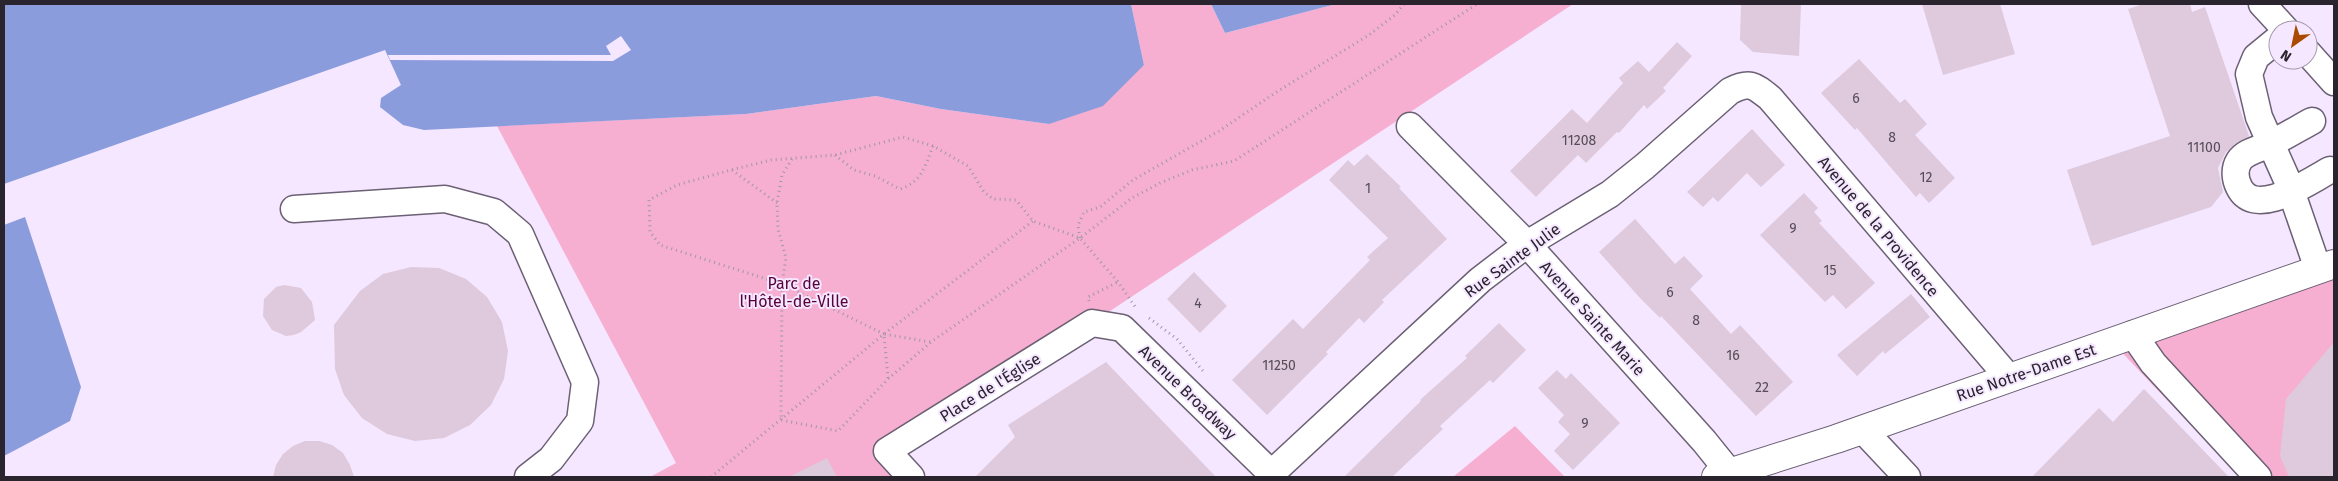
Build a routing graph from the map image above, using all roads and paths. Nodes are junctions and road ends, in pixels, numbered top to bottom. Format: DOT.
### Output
graph roads {
  1 [pos="1404,4"];
  2 [pos="1477,4"];
  3 [pos="2262,4"];
  4 [pos="1471,5"];
  5 [pos="2277,20"];
  6 [pos="2268,48"];
  7 [pos="2318,64"];
  8 [pos="2334,82"];
  9 [pos="1743,84"];
  10 [pos="2312,121"];
  11 [pos="1410,126"];
  12 [pos="2271,144"];
  13 [pos="934,146"];
  14 [pos="835,155"];
  15 [pos="792,159"];
  16 [pos="731,170"];
  17 [pos="2330,170"];
  18 [pos="2291,191"];
  19 [pos="777,203"];
  20 [pos="294,209"];
  21 [pos="1033,221"];
  22 [pos="1080,238"];
  23 [pos="1527,244"];
  24 [pos="2326,266"];
  25 [pos="1118,282"];
  26 [pos="782,284"];
  27 [pos="1092,323"];
  28 [pos="884,334"];
  29 [pos="2133,334"];
  30 [pos="931,342"];
  31 [pos="888,378"];
  32 [pos="2009,378"];
  33 [pos="782,420"];
  34 [pos="1863,430"];
  35 [pos="1273,475"];
  36 [pos="1722,475"];
  37 [pos="528,477"];
  38 [pos="710,477"];
  39 [pos="911,477"];
  40 [pos="1908,477"];
  41 [pos="2258,477"];
  1 -- 22 [label="path"];
  2 -- 4 [label="path"];
  3 -- 5 [label="street"];
  4 -- 22 [label="path"];
  6 -- 12 [label="street"];
  7 -- 8 [label="street"];
  9 -- 23 [label="street, Rue Sainte Julie"];
  9 -- 32 [label="street, Avenue de la Providence"];
  10 -- 12 [label="street"];
  11 -- 23 [label="street, Avenue Sainte Marie"];
  12 -- 18 [label="street"];
  12 -- 18 [label="street"];
  13 -- 14 [label="path"];
  13 -- 14 [label="path"];
  13 -- 21 [label="path"];
  14 -- 15 [label="path"];
  15 -- 16 [label="path"];
  15 -- 19 [label="path"];
  16 -- 19 [label="path"];
  16 -- 26 [label="path"];
  17 -- 18 [label="street"];
  18 -- 24 [label="street"];
  19 -- 26 [label="path"];
  20 -- 37 [label="street"];
  21 -- 22 [label="path"];
  21 -- 28 [label="path"];
  22 -- 25 [label="path"];
  22 -- 30 [label="path"];
  23 -- 35 [label="street, Rue Sainte Julie"];
  23 -- 36 [label="street, Avenue Sainte Marie"];
  24 -- 29 [label="main road, Rue Notre-Dame Est"];
  26 -- 28 [label="path"];
  26 -- 33 [label="path"];
  27 -- 35 [label="street, Avenue Broadway"];
  27 -- 39 [label="street, Place de l'Église"];
  28 -- 30 [label="path"];
  28 -- 31 [label="path"];
  28 -- 33 [label="path"];
  29 -- 32 [label="main road, Rue Notre-Dame Est"];
  29 -- 41 [label="street"];
  30 -- 31 [label="path"];
  31 -- 33 [label="path"];
  32 -- 34 [label="main road, Rue Notre-Dame Est"];
  33 -- 38 [label="path"];
  34 -- 36 [label="main road, Rue Notre-Dame Est"];
  34 -- 40 [label="street"];
}
